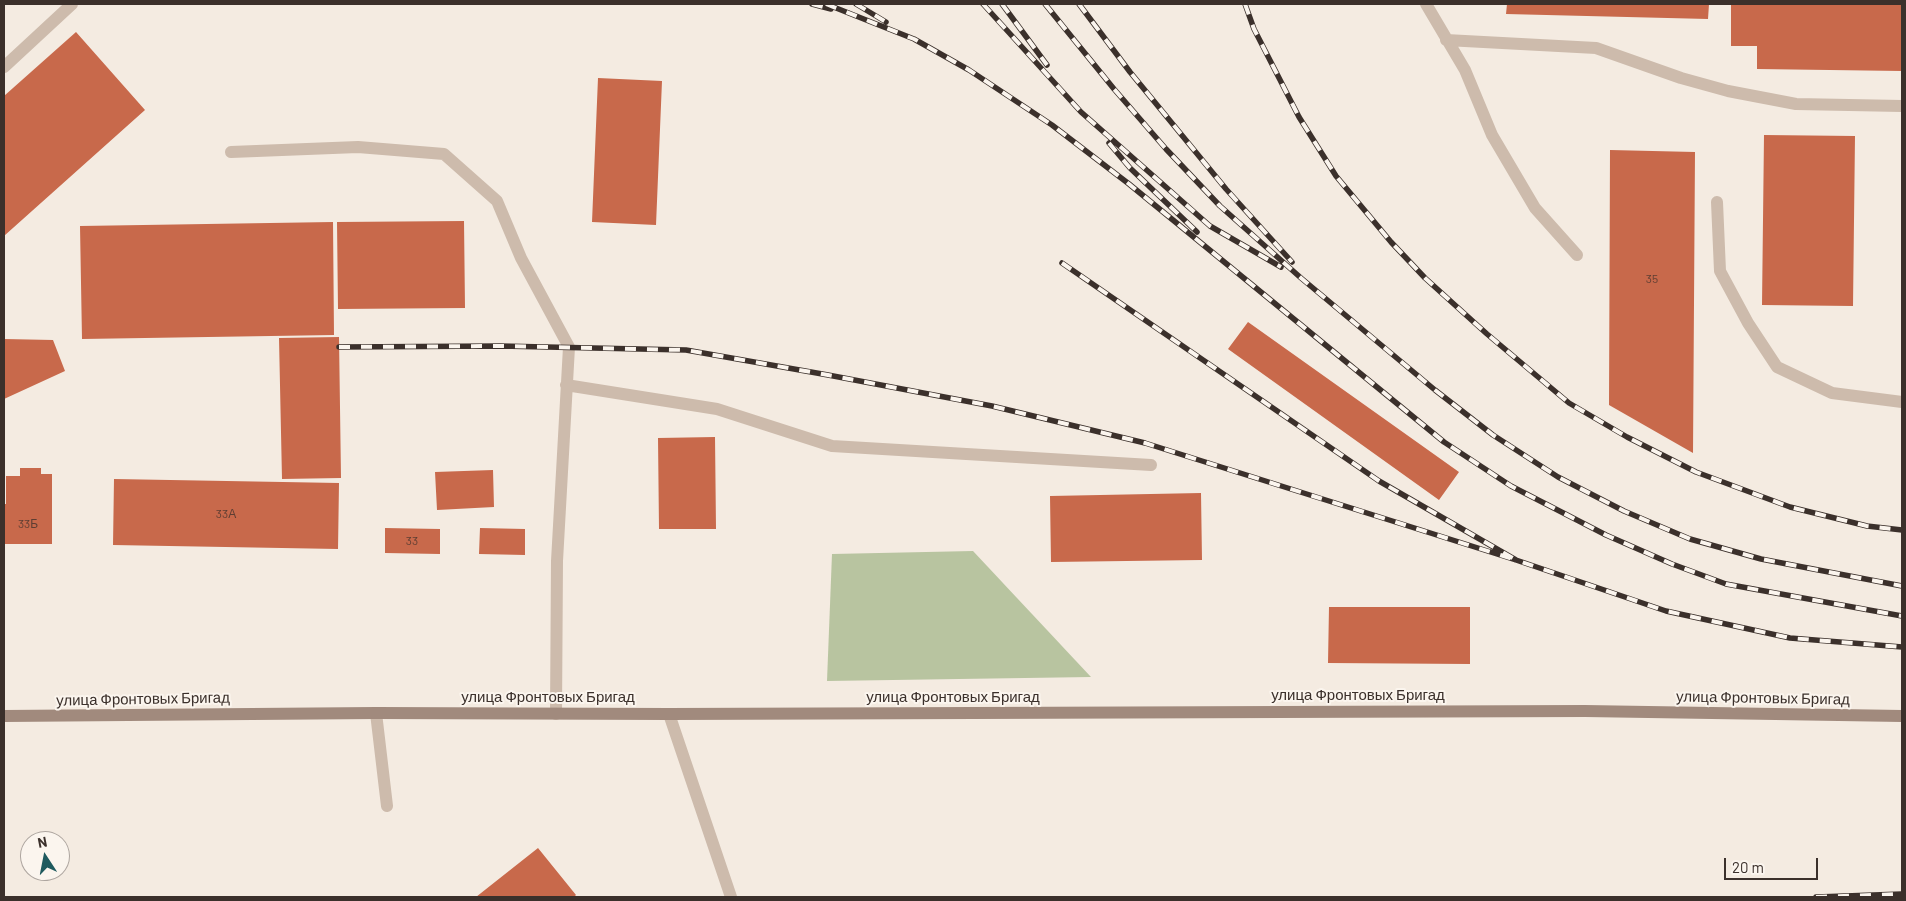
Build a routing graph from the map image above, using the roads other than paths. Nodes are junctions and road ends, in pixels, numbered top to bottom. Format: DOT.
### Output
graph roads {
  1 [pos="72,4"];
  2 [pos="1426,4"];
  3 [pos="1446,40"];
  4 [pos="4,67"];
  5 [pos="1902,106"];
  6 [pos="230,152"];
  7 [pos="1718,202"];
  8 [pos="1577,255"];
  9 [pos="566,385"];
  10 [pos="1902,402"];
  11 [pos="1151,465"];
  12 [pos="376,713"];
  13 [pos="556,714"];
  14 [pos="669,714"];
  15 [pos="4,716"];
  16 [pos="1902,716"];
  17 [pos="387,806"];
  18 [pos="731,897"];
  1 -- 4 [label="lane"];
  2 -- 3 [label="lane"];
  3 -- 5 [label="lane"];
  3 -- 8 [label="lane"];
  6 -- 9 [label="lane"];
  7 -- 10 [label="lane"];
  9 -- 11 [label="lane"];
  9 -- 13 [label="lane"];
  12 -- 13 [label="main road, улица Фронтовых Бригад"];
  12 -- 15 [label="main road, улица Фронтовых Бригад"];
  12 -- 17 [label="lane"];
  13 -- 14 [label="main road, улица Фронтовых Бригад"];
  14 -- 16 [label="main road, улица Фронтовых Бригад"];
  14 -- 18 [label="lane"];
}
